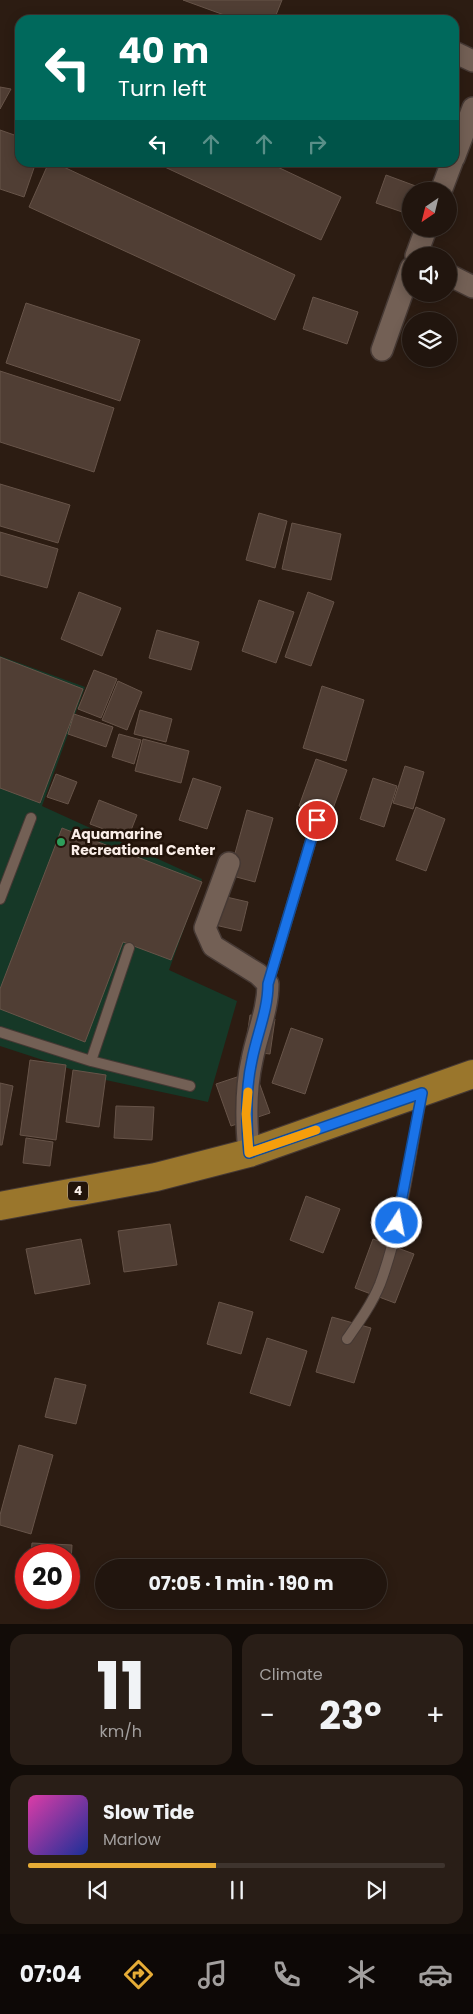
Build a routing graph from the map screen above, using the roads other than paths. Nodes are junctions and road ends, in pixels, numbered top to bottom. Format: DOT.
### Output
graph roads {
  1 [pos="459,54"];
  2 [pos="473,61"];
  3 [pos="473,108"];
  4 [pos="459,145"];
  5 [pos="450,167"];
  6 [pos="444,182"];
  7 [pos="457,279"];
  8 [pos="473,286"];
  9 [pos="402,293"];
  10 [pos="382,350"];
  11 [pos="31,818"];
  12 [pos="317,820"];
  13 [pos="229,863"];
  14 [pos="0,899"];
  15 [pos="128,948"];
  16 [pos="268,984"];
  17 [pos="0,1032"];
  18 [pos="91,1061"];
  19 [pos="473,1074"];
  20 [pos="190,1086"];
  21 [pos="422,1093"];
  22 [pos="249,1153"];
  23 [pos="0,1206"];
  24 [pos="347,1339"];
  1 -- 2 [label="street"];
  3 -- 4 [label="street"];
  5 -- 6 [label="street"];
  7 -- 8 [label="street"];
  9 -- 10 [label="street"];
  11 -- 14 [label="lane"];
  12 -- 16 [label="lane"];
  13 -- 16 [label="street"];
  15 -- 18 [label="lane"];
  16 -- 22 [label="street"];
  17 -- 18 [label="lane"];
  18 -- 20 [label="lane"];
  19 -- 21 [label="highway, 4"];
  21 -- 22 [label="highway, 4"];
  21 -- 24 [label="lane"];
  22 -- 23 [label="highway, 4"];
}
